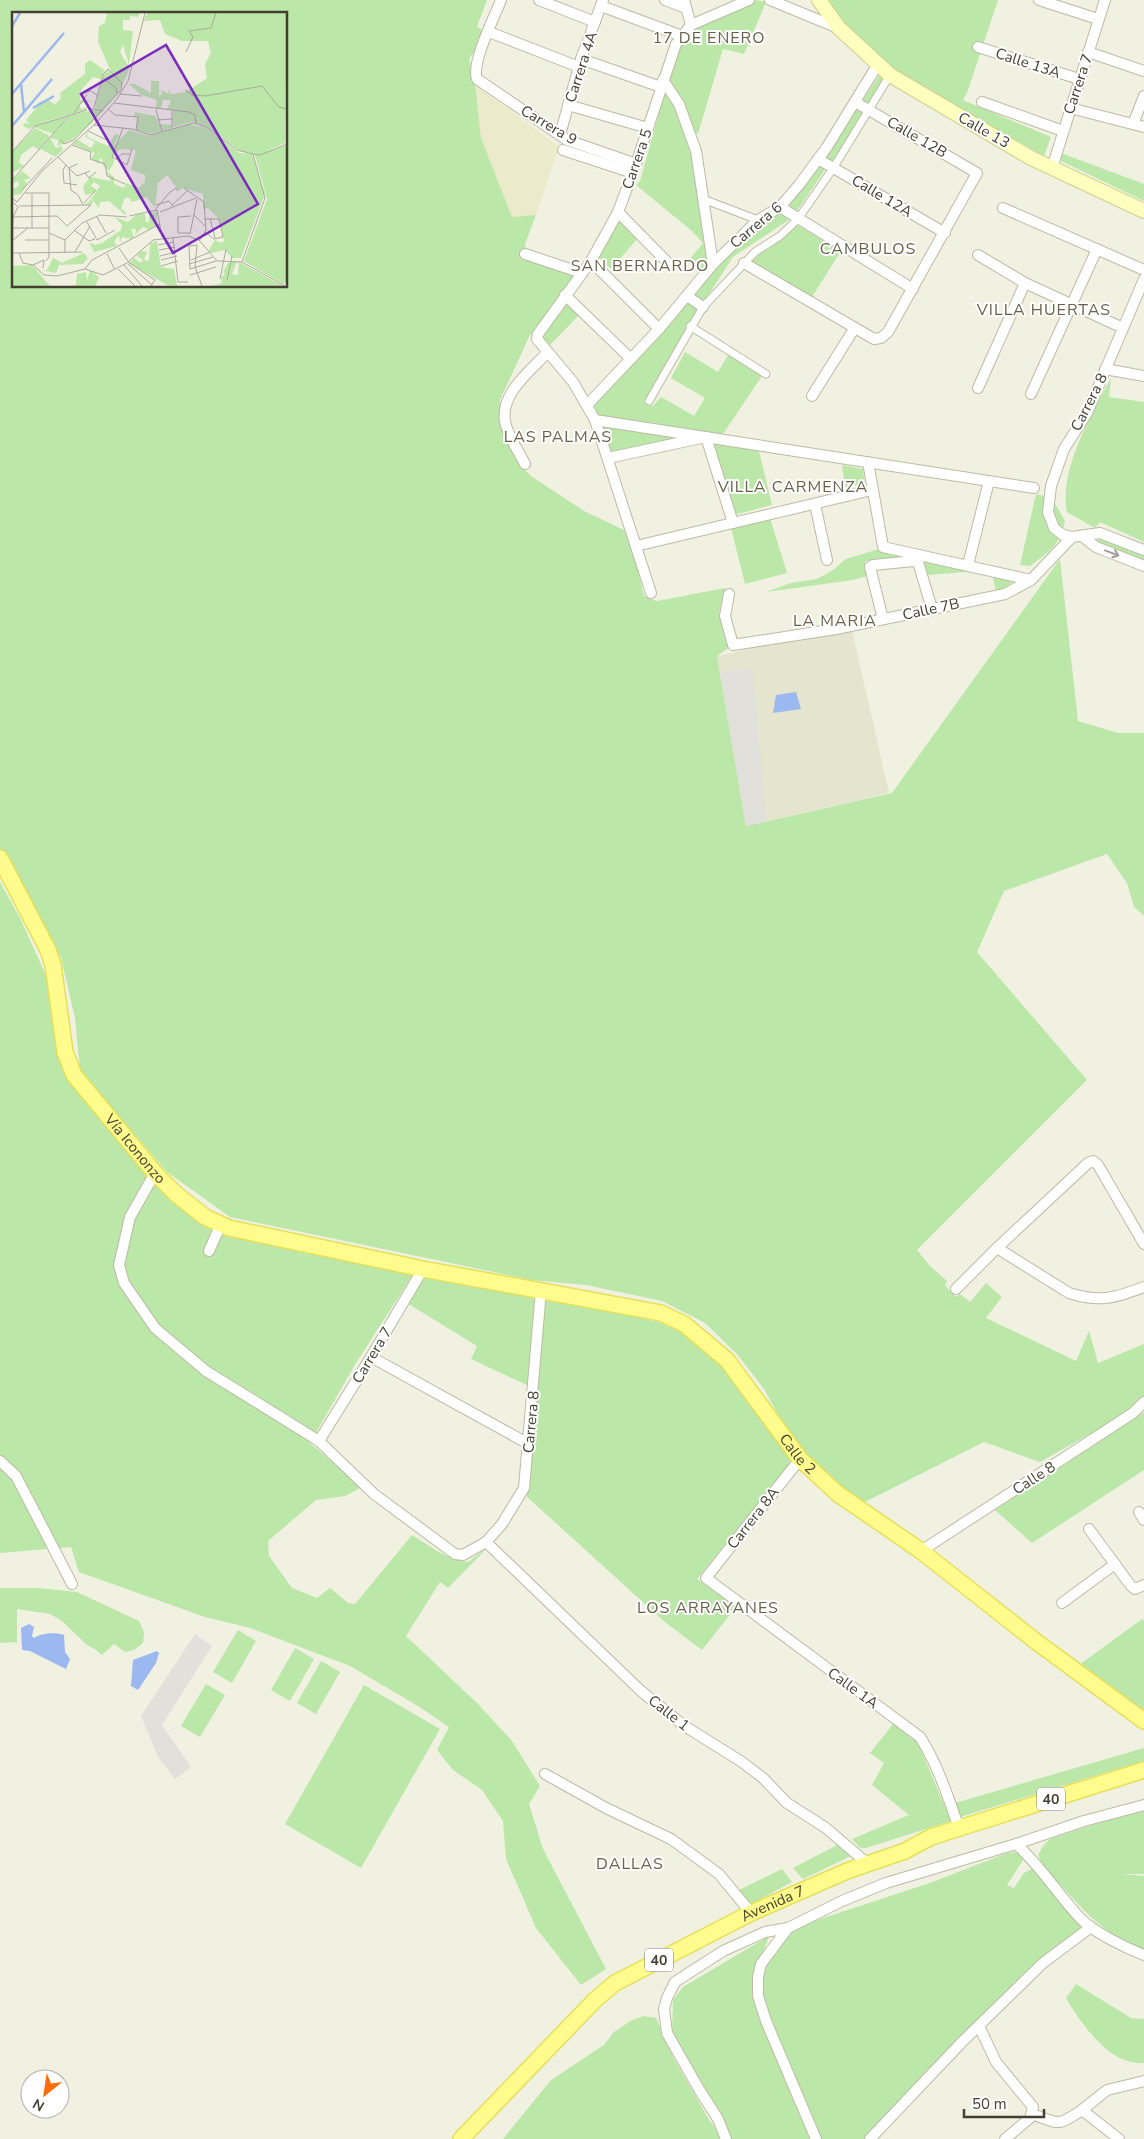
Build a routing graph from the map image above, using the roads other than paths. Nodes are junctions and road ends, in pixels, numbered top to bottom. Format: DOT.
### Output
graph roads {
  1 [pos="500,0"];
  2 [pos="539,0"];
  3 [pos="664,0"];
  4 [pos="748,0"];
  5 [pos="770,0"];
  6 [pos="819,0"];
  7 [pos="1039,0"];
  8 [pos="1105,0"];
  9 [pos="602,3"];
  10 [pos="685,4"];
  11 [pos="1098,19"];
  12 [pos="595,22"];
  13 [pos="691,25"];
  14 [pos="838,28"];
  15 [pos="489,32"];
  16 [pos="682,36"];
  17 [pos="978,47"];
  18 [pos="1088,52"];
  19 [pos="580,63"];
  20 [pos="878,64"];
  21 [pos="1144,71"];
  22 [pos="890,75"];
  23 [pos="1079,79"];
  24 [pos="662,83"];
  25 [pos="1144,96"];
  26 [pos="855,102"];
  27 [pos="982,102"];
  28 [pos="568,105"];
  29 [pos="1070,108"];
  30 [pos="870,110"];
  31 [pos="1133,124"];
  32 [pos="648,128"];
  33 [pos="1144,128"];
  34 [pos="1063,131"];
  35 [pos="560,135"];
  36 [pos="563,150"];
  37 [pos="818,159"];
  38 [pos="834,167"];
  39 [pos="1052,168"];
  40 [pos="635,169"];
  41 [pos="703,199"];
  42 [pos="780,207"];
  43 [pos="1003,208"];
  44 [pos="1144,211"];
  45 [pos="618,212"];
  46 [pos="798,219"];
  47 [pos="758,220"];
  48 [pos="944,233"];
  49 [pos="1097,249"];
  50 [pos="525,254"];
  51 [pos="978,255"];
  52 [pos="591,261"];
  53 [pos="668,263"];
  54 [pos="744,263"];
  55 [pos="713,264"];
  56 [pos="1144,270"];
  57 [pos="582,273"];
  58 [pos="1144,279"];
  59 [pos="1025,283"];
  60 [pos="913,289"];
  61 [pos="565,295"];
  62 [pos="687,296"];
  63 [pos="1071,304"];
  64 [pos="703,307"];
  65 [pos="690,326"];
  66 [pos="1123,328"];
  67 [pos="659,329"];
  68 [pos="854,329"];
  69 [pos="547,353"];
  70 [pos="631,358"];
  71 [pos="1105,370"];
  72 [pos="766,374"];
  73 [pos="1144,376"];
  74 [pos="978,388"];
  75 [pos="1031,394"];
  76 [pos="812,396"];
  77 [pos="649,402"];
  78 [pos="588,404"];
  79 [pos="595,420"];
  80 [pos="706,437"];
  81 [pos="608,458"];
  82 [pos="868,462"];
  83 [pos="525,464"];
  84 [pos="990,481"];
  85 [pos="1034,488"];
  86 [pos="872,490"];
  87 [pos="815,504"];
  88 [pos="733,523"];
  89 [pos="1077,537"];
  90 [pos="636,546"];
  91 [pos="1144,550"];
  92 [pos="827,560"];
  93 [pos="968,565"];
  94 [pos="1144,566"];
  95 [pos="1031,580"];
  96 [pos="651,593"];
  97 [pos="729,594"];
  98 [pos="932,609"];
  99 [pos="883,619"];
  100 [pos="0,858"];
  101 [pos="155,1172"];
  102 [pos="220,1226"];
  103 [pos="1144,1244"];
  104 [pos="996,1248"];
  105 [pos="209,1251"];
  106 [pos="425,1270"];
  107 [pos="1144,1287"];
  108 [pos="956,1289"];
  109 [pos="541,1290"];
  110 [pos="371,1358"];
  111 [pos="1144,1402"];
  112 [pos="319,1440"];
  113 [pos="527,1443"];
  114 [pos="800,1459"];
  115 [pos="0,1461"];
  116 [pos="1089,1529"];
  117 [pos="486,1542"];
  118 [pos="921,1551"];
  119 [pos="1115,1564"];
  120 [pos="706,1578"];
  121 [pos="72,1584"];
  122 [pos="1144,1585"];
  123 [pos="1062,1603"];
  124 [pos="1144,1721"];
  125 [pos="1144,1770"];
  126 [pos="545,1774"];
  127 [pos="1144,1804"];
  128 [pos="959,1828"];
  129 [pos="1016,1844"];
  130 [pos="868,1864"];
  131 [pos="751,1913"];
  132 [pos="1091,1927"];
  133 [pos="788,1928"];
  134 [pos="1144,1955"];
  135 [pos="979,2026"];
  136 [pos="1144,2081"];
  137 [pos="1082,2110"];
  138 [pos="1032,2114"];
  139 [pos="461,2139"];
  140 [pos="726,2139"];
  141 [pos="816,2139"];
  142 [pos="870,2139"];
  143 [pos="1005,2139"];
  144 [pos="1119,2139"];
  1 -- 15 [label="street"];
  2 -- 12 [label="street"];
  3 -- 10 [label="street"];
  4 -- 13 [label="street, Carrera 5"];
  5 -- 14 [label="street, Calle 13"];
  6 -- 14 [label="main road, Calle 13"];
  7 -- 11 [label="street"];
  8 -- 11 [label="street, Carrera 7"];
  9 -- 12 [label="street, Carrera 4A"];
  9 -- 16 [label="street"];
  10 -- 13 [label="street"];
  11 -- 18 [label="street, Carrera 7"];
  12 -- 19 [label="street, Carrera 4A"];
  13 -- 16 [label="street, Carrera 5"];
  14 -- 20 [label="main road, Calle 13"];
  15 -- 19 [label="street"];
  15 -- 35 [label="street, Carrera 9"];
  16 -- 24 [label="street, Carrera 5"];
  17 -- 23 [label="street, Calle 13A"];
  18 -- 21 [label="street"];
  18 -- 23 [label="street, Carrera 7"];
  19 -- 24 [label="street"];
  19 -- 28 [label="street, Carrera 4A"];
  20 -- 22 [label="main road, Calle 13"];
  20 -- 26 [label="street, Carrera 6"];
  22 -- 30 [label="street, Carrera 6"];
  22 -- 39 [label="main road, Calle 13"];
  23 -- 29 [label="street, Carrera 7"];
  24 -- 32 [label="street, Carrera 5"];
  24 -- 41 [label="street"];
  25 -- 31 [label="street"];
  26 -- 30 [label="street, Calle 12B"];
  26 -- 37 [label="street, Carrera 6"];
  27 -- 34 [label="street"];
  28 -- 32 [label="street, Carrera 9"];
  28 -- 35 [label="street, Carrera 4A"];
  29 -- 31 [label="street"];
  29 -- 34 [label="street, Carrera 7"];
  30 -- 38 [label="street, Carrera 6"];
  30 -- 48 [label="street, Calle 12B"];
  31 -- 33 [label="street"];
  32 -- 40 [label="street, Carrera 5"];
  34 -- 39 [label="street, Carrera 7"];
  35 -- 40 [label="street, Carrera 9"];
  36 -- 40 [label="street"];
  37 -- 38 [label="street, Calle 12A"];
  37 -- 42 [label="street, Carrera 6"];
  38 -- 46 [label="street, Carrera 6"];
  38 -- 48 [label="street, Calle 12A"];
  39 -- 44 [label="main road, Calle 13"];
  40 -- 45 [label="street, Carrera 5"];
  41 -- 47 [label="street"];
  41 -- 55 [label="street"];
  42 -- 46 [label="street"];
  42 -- 47 [label="street, Carrera 6"];
  43 -- 49 [label="street"];
  45 -- 52 [label="street, Carrera 5"];
  45 -- 53 [label="street"];
  46 -- 54 [label="street, Carrera 6"];
  46 -- 60 [label="street"];
  47 -- 55 [label="street, Carrera 6"];
  48 -- 60 [label="street"];
  49 -- 56 [label="street"];
  49 -- 63 [label="street"];
  50 -- 57 [label="street"];
  51 -- 59 [label="street"];
  52 -- 57 [label="street, Carrera 5"];
  52 -- 67 [label="street"];
  54 -- 64 [label="street, Carrera 6"];
  54 -- 68 [label="street"];
  55 -- 62 [label="street, Carrera 6"];
  57 -- 61 [label="street, Carrera 5"];
  58 -- 66 [label="street, Carrera 8"];
  59 -- 63 [label="street"];
  59 -- 74 [label="street"];
  60 -- 68 [label="street"];
  61 -- 69 [label="street, Carrera 5"];
  61 -- 70 [label="street"];
  62 -- 64 [label="street"];
  62 -- 67 [label="street, Carrera 6"];
  63 -- 66 [label="street"];
  63 -- 75 [label="street"];
  64 -- 65 [label="street, Carrera 6"];
  65 -- 72 [label="street"];
  65 -- 77 [label="street, Carrera 6"];
  66 -- 71 [label="street, Carrera 8"];
  67 -- 70 [label="street, Carrera 6"];
  68 -- 76 [label="street"];
  69 -- 78 [label="street"];
  69 -- 83 [label="street"];
  70 -- 78 [label="street, Carrera 6"];
  71 -- 73 [label="street"];
  71 -- 89 [label="street, Carrera 8"];
  78 -- 79 [label="street"];
  79 -- 80 [label="street"];
  79 -- 81 [label="street"];
  80 -- 81 [label="street"];
  80 -- 82 [label="street"];
  80 -- 88 [label="street"];
  81 -- 90 [label="street"];
  82 -- 84 [label="street"];
  82 -- 86 [label="street"];
  84 -- 85 [label="street"];
  84 -- 93 [label="street"];
  86 -- 87 [label="street"];
  86 -- 93 [label="street"];
  87 -- 88 [label="street"];
  87 -- 92 [label="street"];
  88 -- 90 [label="street"];
  89 -- 91 [label="street"];
  89 -- 94 [label="street, one-way"];
  89 -- 95 [label="street, Calle 7B"];
  90 -- 96 [label="street"];
  93 -- 95 [label="street"];
  95 -- 98 [label="street, Calle 7B"];
  97 -- 99 [label="street, Calle 7B"];
  98 -- 99 [label="street, Calle 7B"];
  98 -- 99 [label="street"];
  100 -- 101 [label="main road, Vía Icononzo"];
  101 -- 102 [label="main road, Vía Icononzo"];
  101 -- 112 [label="street, Carrera 8"];
  102 -- 105 [label="street"];
  102 -- 106 [label="main road, Vía Icononzo"];
  103 -- 104 [label="street"];
  104 -- 107 [label="street"];
  104 -- 108 [label="street"];
  106 -- 109 [label="main road, Calle 2"];
  106 -- 110 [label="street, Carrera 7"];
  109 -- 113 [label="street, Carrera 8"];
  109 -- 114 [label="main road, Calle 2"];
  110 -- 112 [label="street, Carrera 7"];
  110 -- 113 [label="street"];
  111 -- 118 [label="street, Calle 8"];
  112 -- 117 [label="street, Carrera 8"];
  113 -- 117 [label="street, Carrera 8"];
  114 -- 118 [label="main road, Calle 2"];
  114 -- 120 [label="street, Carrera 8A"];
  115 -- 121 [label="street"];
  116 -- 119 [label="street"];
  117 -- 130 [label="street, Calle 1"];
  118 -- 124 [label="main road, Calle 2"];
  119 -- 122 [label="street"];
  119 -- 123 [label="street"];
  120 -- 128 [label="street, Calle 1A"];
  125 -- 128 [label="main road, Avenida 7 / 40"];
  126 -- 131 [label="street"];
  127 -- 129 [label="street"];
  128 -- 130 [label="main road, Avenida 7 / 40"];
  129 -- 132 [label="street"];
  129 -- 133 [label="street"];
  130 -- 131 [label="main road, Avenida 7 / 40"];
  131 -- 139 [label="main road, Avenida 7 / 40"];
  132 -- 134 [label="street"];
  132 -- 135 [label="street"];
  133 -- 140 [label="street"];
  133 -- 141 [label="street"];
  135 -- 138 [label="street"];
  135 -- 142 [label="street"];
  136 -- 137 [label="street"];
  137 -- 138 [label="street"];
  137 -- 144 [label="street"];
  138 -- 143 [label="street"];
}
